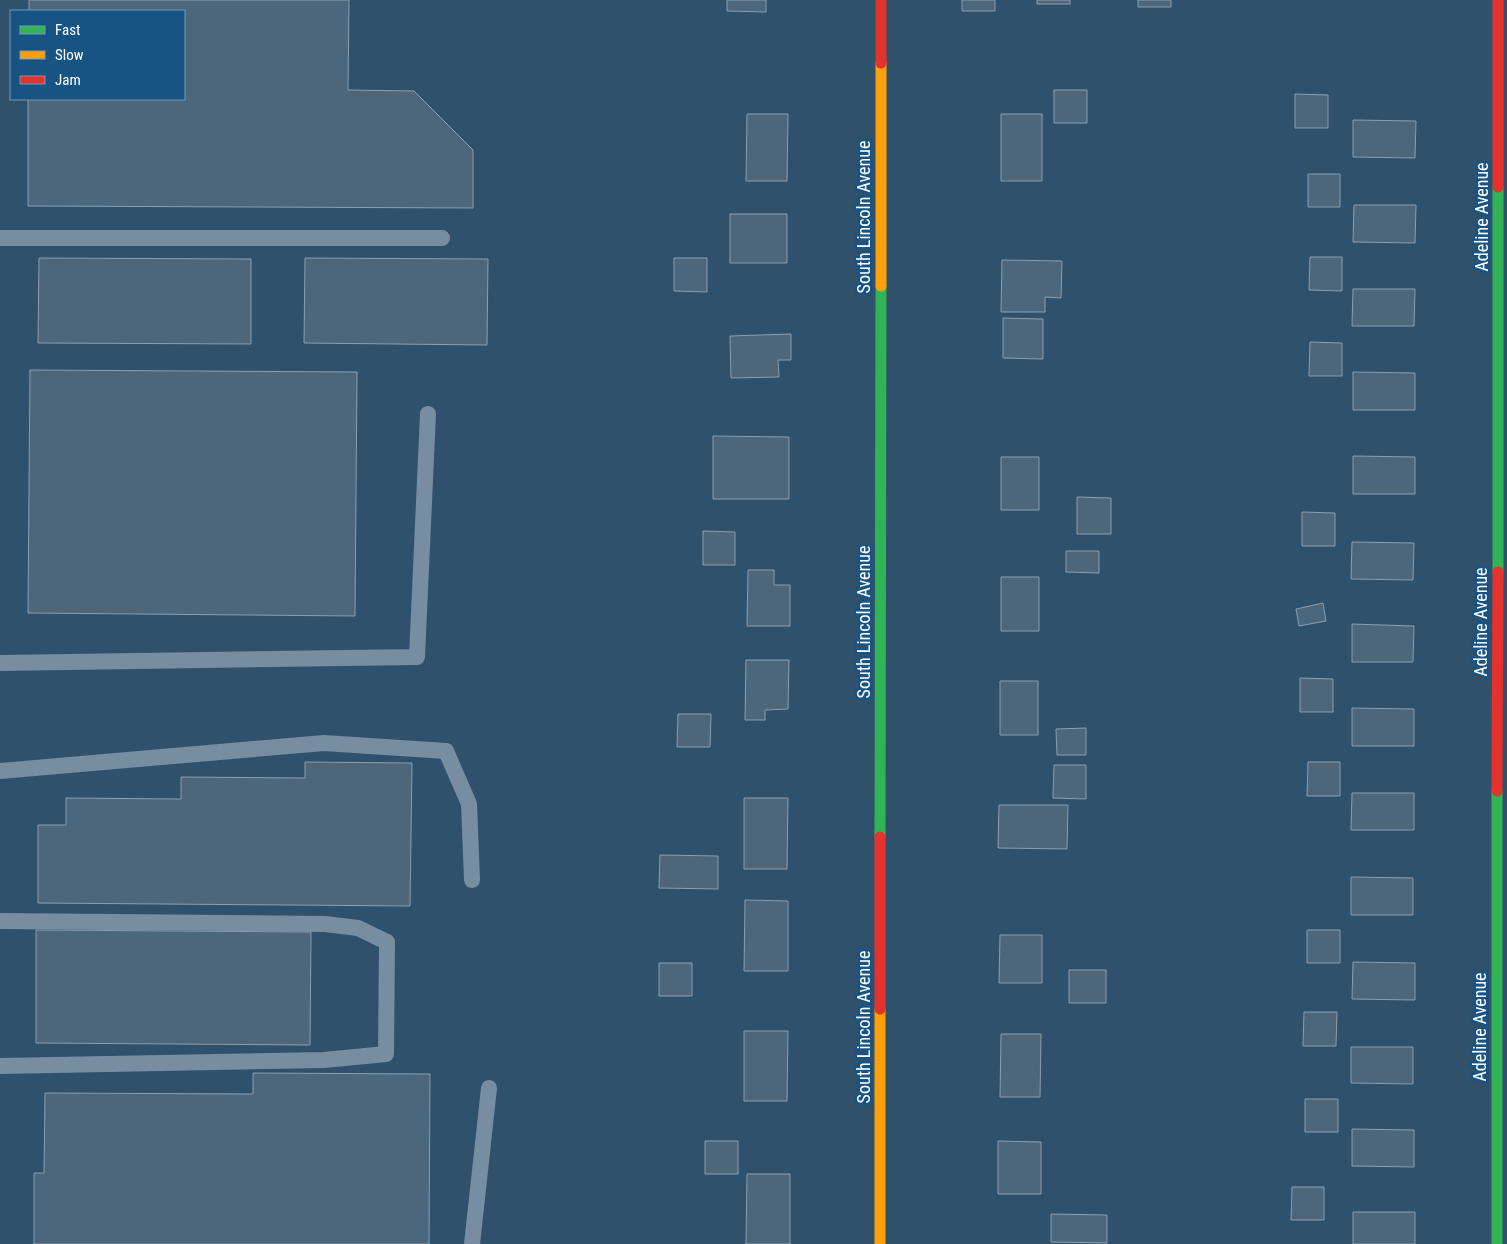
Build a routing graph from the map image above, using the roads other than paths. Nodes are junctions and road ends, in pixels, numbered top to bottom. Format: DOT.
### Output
graph roads {
  1 [pos="881,0"];
  2 [pos="1498,0"];
  3 [pos="0,238"];
  4 [pos="442,238"];
  5 [pos="428,414"];
  6 [pos="0,663"];
  7 [pos="0,771"];
  8 [pos="472,880"];
  9 [pos="0,921"];
  10 [pos="0,1066"];
  11 [pos="489,1088"];
  12 [pos="472,1244"];
  13 [pos="880,1244"];
  14 [pos="1497,1244"];
  1 -- 13 [label="street, South Lincoln Avenue"];
  2 -- 14 [label="street, Adeline Avenue"];
  3 -- 4 [label="lane"];
  5 -- 6 [label="lane"];
  7 -- 8 [label="lane"];
  9 -- 10 [label="lane"];
  11 -- 12 [label="lane"];
}
